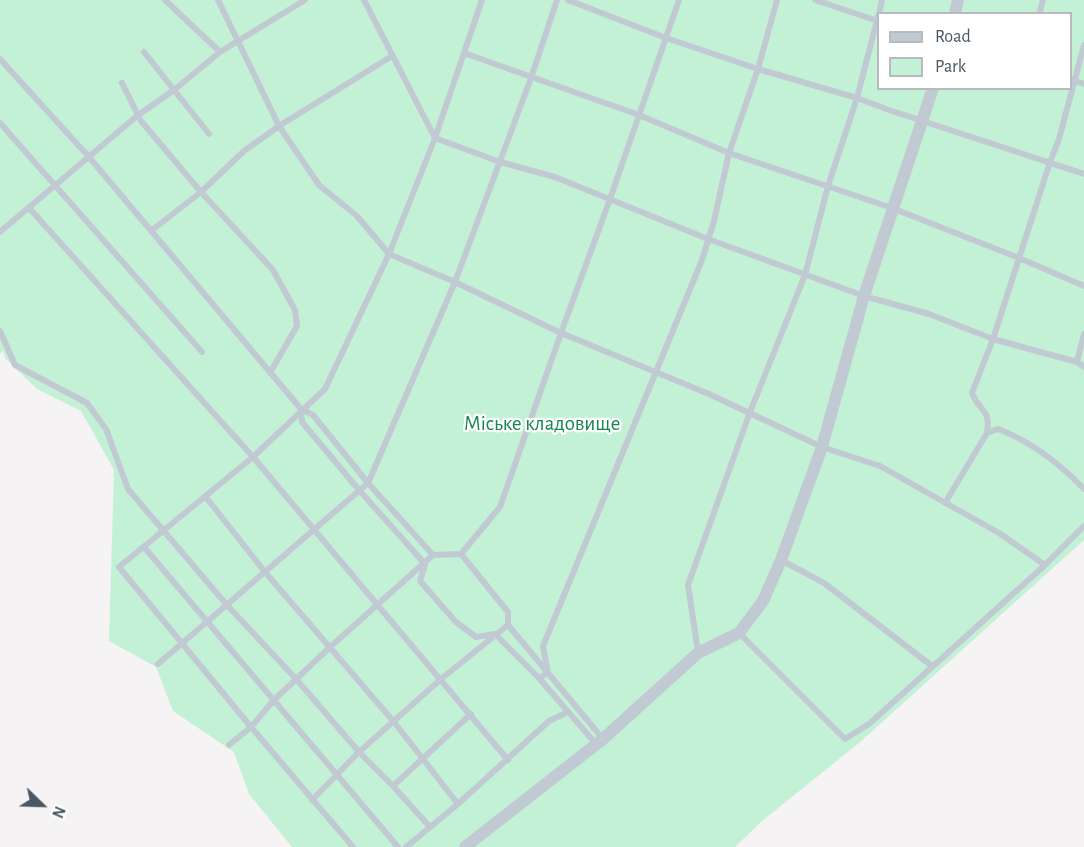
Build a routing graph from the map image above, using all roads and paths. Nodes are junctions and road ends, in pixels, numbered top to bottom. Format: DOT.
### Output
graph roads {
  1 [pos="165,0"];
  2 [pos="218,0"];
  3 [pos="305,0"];
  4 [pos="364,0"];
  5 [pos="482,0"];
  6 [pos="557,0"];
  7 [pos="568,0"];
  8 [pos="679,0"];
  9 [pos="777,0"];
  10 [pos="815,0"];
  11 [pos="877,18"];
  12 [pos="877,22"];
  13 [pos="666,38"];
  14 [pos="239,40"];
  15 [pos="1084,45"];
  16 [pos="144,52"];
  17 [pos="220,52"];
  18 [pos="464,53"];
  19 [pos="392,56"];
  20 [pos="0,59"];
  21 [pos="758,69"];
  22 [pos="531,78"];
  23 [pos="1072,80"];
  24 [pos="122,83"];
  25 [pos="1084,84"];
  26 [pos="174,90"];
  27 [pos="932,90"];
  28 [pos="1070,90"];
  29 [pos="857,98"];
  30 [pos="639,115"];
  31 [pos="137,116"];
  32 [pos="923,120"];
  33 [pos="0,123"];
  34 [pos="279,126"];
  35 [pos="209,134"];
  36 [pos="435,138"];
  37 [pos="729,153"];
  38 [pos="89,157"];
  39 [pos="500,162"];
  40 [pos="1050,162"];
  41 [pos="1084,174"];
  42 [pos="57,185"];
  43 [pos="828,186"];
  44 [pos="201,192"];
  45 [pos="610,199"];
  46 [pos="30,208"];
  47 [pos="892,208"];
  48 [pos="0,231"];
  49 [pos="151,231"];
  50 [pos="708,239"];
  51 [pos="389,254"];
  52 [pos="1019,258"];
  53 [pos="805,275"];
  54 [pos="455,282"];
  55 [pos="1084,286"];
  56 [pos="864,296"];
  57 [pos="0,331"];
  58 [pos="561,333"];
  59 [pos="1084,334"];
  60 [pos="993,339"];
  61 [pos="202,352"];
  62 [pos="1077,362"];
  63 [pos="1084,367"];
  64 [pos="655,372"];
  65 [pos="270,374"];
  66 [pos="301,409"];
  67 [pos="750,412"];
  68 [pos="987,434"];
  69 [pos="822,447"];
  70 [pos="253,457"];
  71 [pos="368,483"];
  72 [pos="1084,489"];
  73 [pos="359,490"];
  74 [pos="205,496"];
  75 [pos="945,503"];
  76 [pos="1084,526"];
  77 [pos="165,531"];
  78 [pos="313,531"];
  79 [pos="144,547"];
  80 [pos="461,554"];
  81 [pos="433,555"];
  82 [pos="781,560"];
  83 [pos="425,564"];
  84 [pos="1045,565"];
  85 [pos="265,572"];
  86 [pos="226,604"];
  87 [pos="378,606"];
  88 [pos="209,621"];
  89 [pos="508,625"];
  90 [pos="739,633"];
  91 [pos="495,634"];
  92 [pos="182,644"];
  93 [pos="329,648"];
  94 [pos="698,653"];
  95 [pos="158,664"];
  96 [pos="932,666"];
  97 [pos="548,673"];
  98 [pos="539,678"];
  99 [pos="441,679"];
  100 [pos="297,680"];
  101 [pos="274,700"];
  102 [pos="568,712"];
  103 [pos="471,714"];
  104 [pos="394,722"];
  105 [pos="251,727"];
  106 [pos="599,741"];
  107 [pos="229,745"];
  108 [pos="359,752"];
  109 [pos="422,759"];
  110 [pos="508,760"];
  111 [pos="338,775"];
  112 [pos="393,786"];
  113 [pos="312,800"];
  114 [pos="458,804"];
  115 [pos="430,827"];
  116 [pos="353,847"];
  117 [pos="399,847"];
  118 [pos="406,847"];
  119 [pos="465,847"];
  1 -- 17 [label="lane"];
  2 -- 14 [label="lane"];
  3 -- 14 [label="lane"];
  4 -- 19 [label="lane"];
  5 -- 18 [label="lane"];
  6 -- 22 [label="lane"];
  7 -- 13 [label="lane"];
  8 -- 13 [label="lane"];
  9 -- 21 [label="lane"];
  10 -- 11 [label="lane"];
  12 -- 29 [label="lane"];
  13 -- 21 [label="lane"];
  13 -- 30 [label="lane"];
  14 -- 17 [label="lane"];
  14 -- 34 [label="lane"];
  15 -- 23 [label="lane"];
  16 -- 26 [label="lane"];
  17 -- 26 [label="lane"];
  18 -- 22 [label="lane"];
  18 -- 36 [label="lane"];
  19 -- 34 [label="lane"];
  19 -- 36 [label="lane"];
  20 -- 38 [label="lane"];
  21 -- 29 [label="lane"];
  21 -- 37 [label="lane"];
  22 -- 30 [label="lane"];
  22 -- 39 [label="lane"];
  23 -- 25 [label="lane"];
  24 -- 31 [label="lane"];
  26 -- 31 [label="lane"];
  26 -- 35 [label="lane"];
  27 -- 32 [label="street"];
  28 -- 40 [label="lane"];
  29 -- 32 [label="lane"];
  29 -- 43 [label="lane"];
  30 -- 37 [label="lane"];
  30 -- 45 [label="lane"];
  31 -- 38 [label="lane"];
  31 -- 44 [label="lane"];
  32 -- 40 [label="lane"];
  32 -- 47 [label="street"];
  33 -- 42 [label="lane"];
  34 -- 44 [label="lane"];
  34 -- 51 [label="lane"];
  36 -- 39 [label="lane"];
  36 -- 51 [label="lane"];
  37 -- 43 [label="lane"];
  37 -- 50 [label="lane"];
  38 -- 42 [label="lane"];
  38 -- 49 [label="lane"];
  39 -- 45 [label="lane"];
  39 -- 54 [label="lane"];
  40 -- 41 [label="lane"];
  40 -- 52 [label="lane"];
  42 -- 46 [label="lane"];
  42 -- 61 [label="lane"];
  43 -- 47 [label="lane"];
  43 -- 53 [label="lane"];
  44 -- 49 [label="lane"];
  44 -- 65 [label="lane"];
  45 -- 50 [label="lane"];
  45 -- 58 [label="lane"];
  46 -- 48 [label="lane"];
  46 -- 70 [label="lane"];
  47 -- 52 [label="lane"];
  47 -- 56 [label="street"];
  49 -- 65 [label="lane"];
  50 -- 53 [label="lane"];
  50 -- 64 [label="lane"];
  51 -- 54 [label="lane"];
  51 -- 66 [label="lane"];
  52 -- 55 [label="lane"];
  52 -- 60 [label="lane"];
  53 -- 56 [label="lane"];
  53 -- 67 [label="lane"];
  54 -- 58 [label="lane"];
  54 -- 71 [label="lane"];
  56 -- 60 [label="lane"];
  56 -- 69 [label="street"];
  57 -- 77 [label="lane"];
  58 -- 64 [label="lane"];
  58 -- 80 [label="lane"];
  59 -- 62 [label="lane"];
  60 -- 62 [label="lane"];
  60 -- 68 [label="lane"];
  62 -- 63 [label="lane"];
  64 -- 67 [label="lane"];
  64 -- 97 [label="lane"];
  65 -- 66 [label="lane"];
  66 -- 70 [label="lane"];
  66 -- 71 [label="lane"];
  66 -- 73 [label="lane"];
  67 -- 69 [label="lane"];
  67 -- 94 [label="lane"];
  68 -- 72 [label="lane"];
  68 -- 75 [label="lane"];
  69 -- 75 [label="lane"];
  69 -- 82 [label="street"];
  70 -- 74 [label="lane"];
  70 -- 78 [label="lane"];
  71 -- 73 [label="lane"];
  71 -- 81 [label="lane"];
  73 -- 78 [label="lane"];
  73 -- 83 [label="lane"];
  74 -- 77 [label="lane"];
  74 -- 85 [label="lane"];
  75 -- 84 [label="lane"];
  76 -- 84 [label="lane"];
  77 -- 79 [label="lane"];
  77 -- 86 [label="lane"];
  78 -- 85 [label="lane"];
  78 -- 87 [label="lane"];
  79 -- 88 [label="lane"];
  79 -- 92 [label="lane"];
  80 -- 81 [label="lane"];
  80 -- 89 [label="lane"];
  81 -- 83 [label="lane"];
  82 -- 90 [label="street"];
  82 -- 96 [label="lane"];
  83 -- 87 [label="lane"];
  83 -- 91 [label="lane"];
  84 -- 96 [label="lane"];
  85 -- 86 [label="lane"];
  85 -- 93 [label="lane"];
  86 -- 88 [label="lane"];
  86 -- 100 [label="lane"];
  87 -- 93 [label="lane"];
  87 -- 99 [label="lane"];
  88 -- 92 [label="lane"];
  88 -- 101 [label="lane"];
  89 -- 91 [label="lane"];
  89 -- 97 [label="lane"];
  90 -- 94 [label="street"];
  90 -- 96 [label="lane"];
  91 -- 98 [label="lane"];
  91 -- 99 [label="lane"];
  92 -- 95 [label="lane"];
  92 -- 105 [label="lane"];
  93 -- 100 [label="lane"];
  93 -- 104 [label="lane"];
  94 -- 106 [label="street"];
  97 -- 98 [label="lane"];
  97 -- 106 [label="lane"];
  98 -- 102 [label="lane"];
  99 -- 103 [label="lane"];
  99 -- 104 [label="lane"];
  100 -- 101 [label="lane"];
  100 -- 108 [label="lane"];
  101 -- 105 [label="lane"];
  101 -- 111 [label="lane"];
  102 -- 106 [label="lane"];
  102 -- 110 [label="lane"];
  103 -- 109 [label="lane"];
  103 -- 110 [label="lane"];
  104 -- 108 [label="lane"];
  104 -- 109 [label="lane"];
  105 -- 107 [label="lane"];
  105 -- 113 [label="lane"];
  106 -- 119 [label="street"];
  108 -- 111 [label="lane"];
  108 -- 112 [label="lane"];
  109 -- 112 [label="lane"];
  109 -- 114 [label="lane"];
  110 -- 114 [label="lane"];
  111 -- 113 [label="lane"];
  111 -- 117 [label="lane"];
  112 -- 115 [label="lane"];
  113 -- 116 [label="lane"];
  114 -- 115 [label="lane"];
  115 -- 118 [label="lane"];
}
